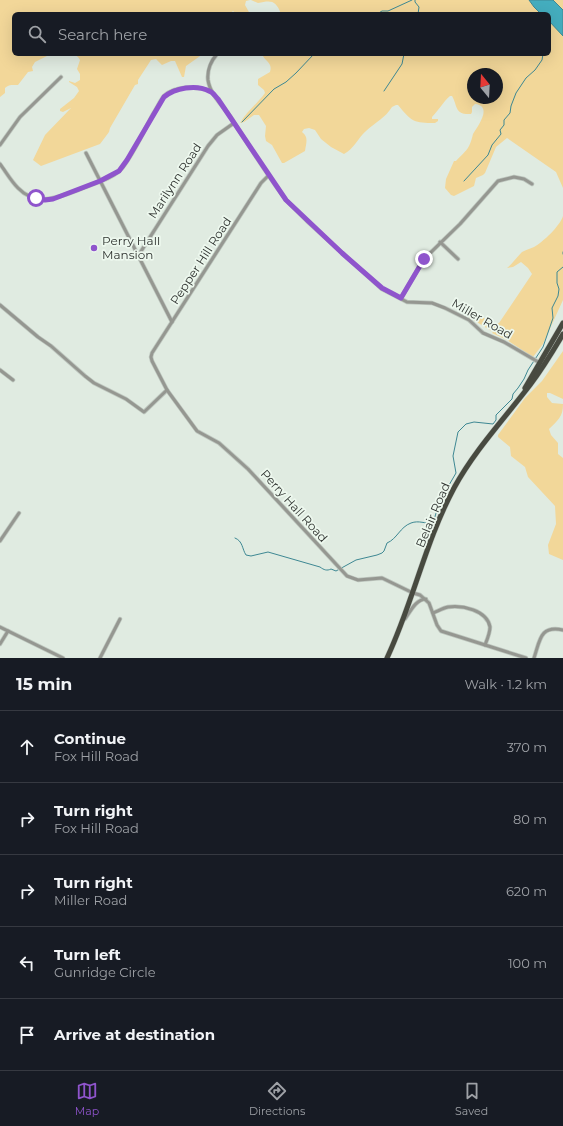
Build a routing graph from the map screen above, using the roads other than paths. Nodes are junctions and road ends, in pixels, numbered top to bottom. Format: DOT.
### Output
graph roads {
  1 [pos="216,56"];
  2 [pos="61,77"];
  3 [pos="211,91"];
  4 [pos="234,123"];
  5 [pos="0,145"];
  6 [pos="86,153"];
  7 [pos="0,164"];
  8 [pos="268,176"];
  9 [pos="100,181"];
  10 [pos="532,184"];
  11 [pos="440,242"];
  12 [pos="138,256"];
  13 [pos="458,259"];
  14 [pos="401,298"];
  15 [pos="0,305"];
  16 [pos="172,322"];
  17 [pos="563,323"];
  18 [pos="563,334"];
  19 [pos="151,357"];
  20 [pos="538,362"];
  21 [pos="0,370"];
  22 [pos="13,380"];
  23 [pos="167,390"];
  24 [pos="20,513"];
  25 [pos="0,541"];
  26 [pos="413,593"];
  27 [pos="426,599"];
  28 [pos="433,613"];
  29 [pos="120,619"];
  30 [pos="402,622"];
  31 [pos="0,627"];
  32 [pos="563,630"];
  33 [pos="8,631"];
  34 [pos="0,644"];
  35 [pos="486,646"];
  36 [pos="63,658"];
  37 [pos="100,658"];
  38 [pos="387,658"];
  39 [pos="526,658"];
  40 [pos="534,658"];
  1 -- 3 [label="street, Miller Road"];
  2 -- 5 [label="street"];
  3 -- 4 [label="street, Miller Road"];
  3 -- 9 [label="street"];
  4 -- 8 [label="street, Miller Road"];
  4 -- 12 [label="street, Marilynn Road"];
  6 -- 9 [label="street"];
  7 -- 9 [label="street"];
  8 -- 14 [label="street, Miller Road"];
  8 -- 16 [label="street, Pepper Hill Road"];
  9 -- 12 [label="street"];
  10 -- 11 [label="street"];
  11 -- 13 [label="street"];
  11 -- 14 [label="street"];
  12 -- 16 [label="street"];
  14 -- 20 [label="street, Miller Road"];
  15 -- 23 [label="street"];
  16 -- 19 [label="street, Pepper Hill Road"];
  17 -- 20 [label="highway, Belair Road"];
  18 -- 20 [label="highway, Belair Road"];
  19 -- 23 [label="street, Perry Hall Road"];
  20 -- 26 [label="highway, Belair Road"];
  21 -- 22 [label="street"];
  23 -- 26 [label="street, Perry Hall Road"];
  24 -- 25 [label="street"];
  26 -- 27 [label="street, Perry Hall Road"];
  26 -- 30 [label="highway, Belair Road"];
  27 -- 28 [label="street"];
  27 -- 30 [label="street"];
  28 -- 35 [label="street"];
  28 -- 35 [label="street"];
  29 -- 37 [label="street"];
  30 -- 38 [label="highway, Belair Road"];
  31 -- 33 [label="street"];
  32 -- 40 [label="street"];
  33 -- 34 [label="street"];
  33 -- 36 [label="street"];
  35 -- 39 [label="street"];
}
